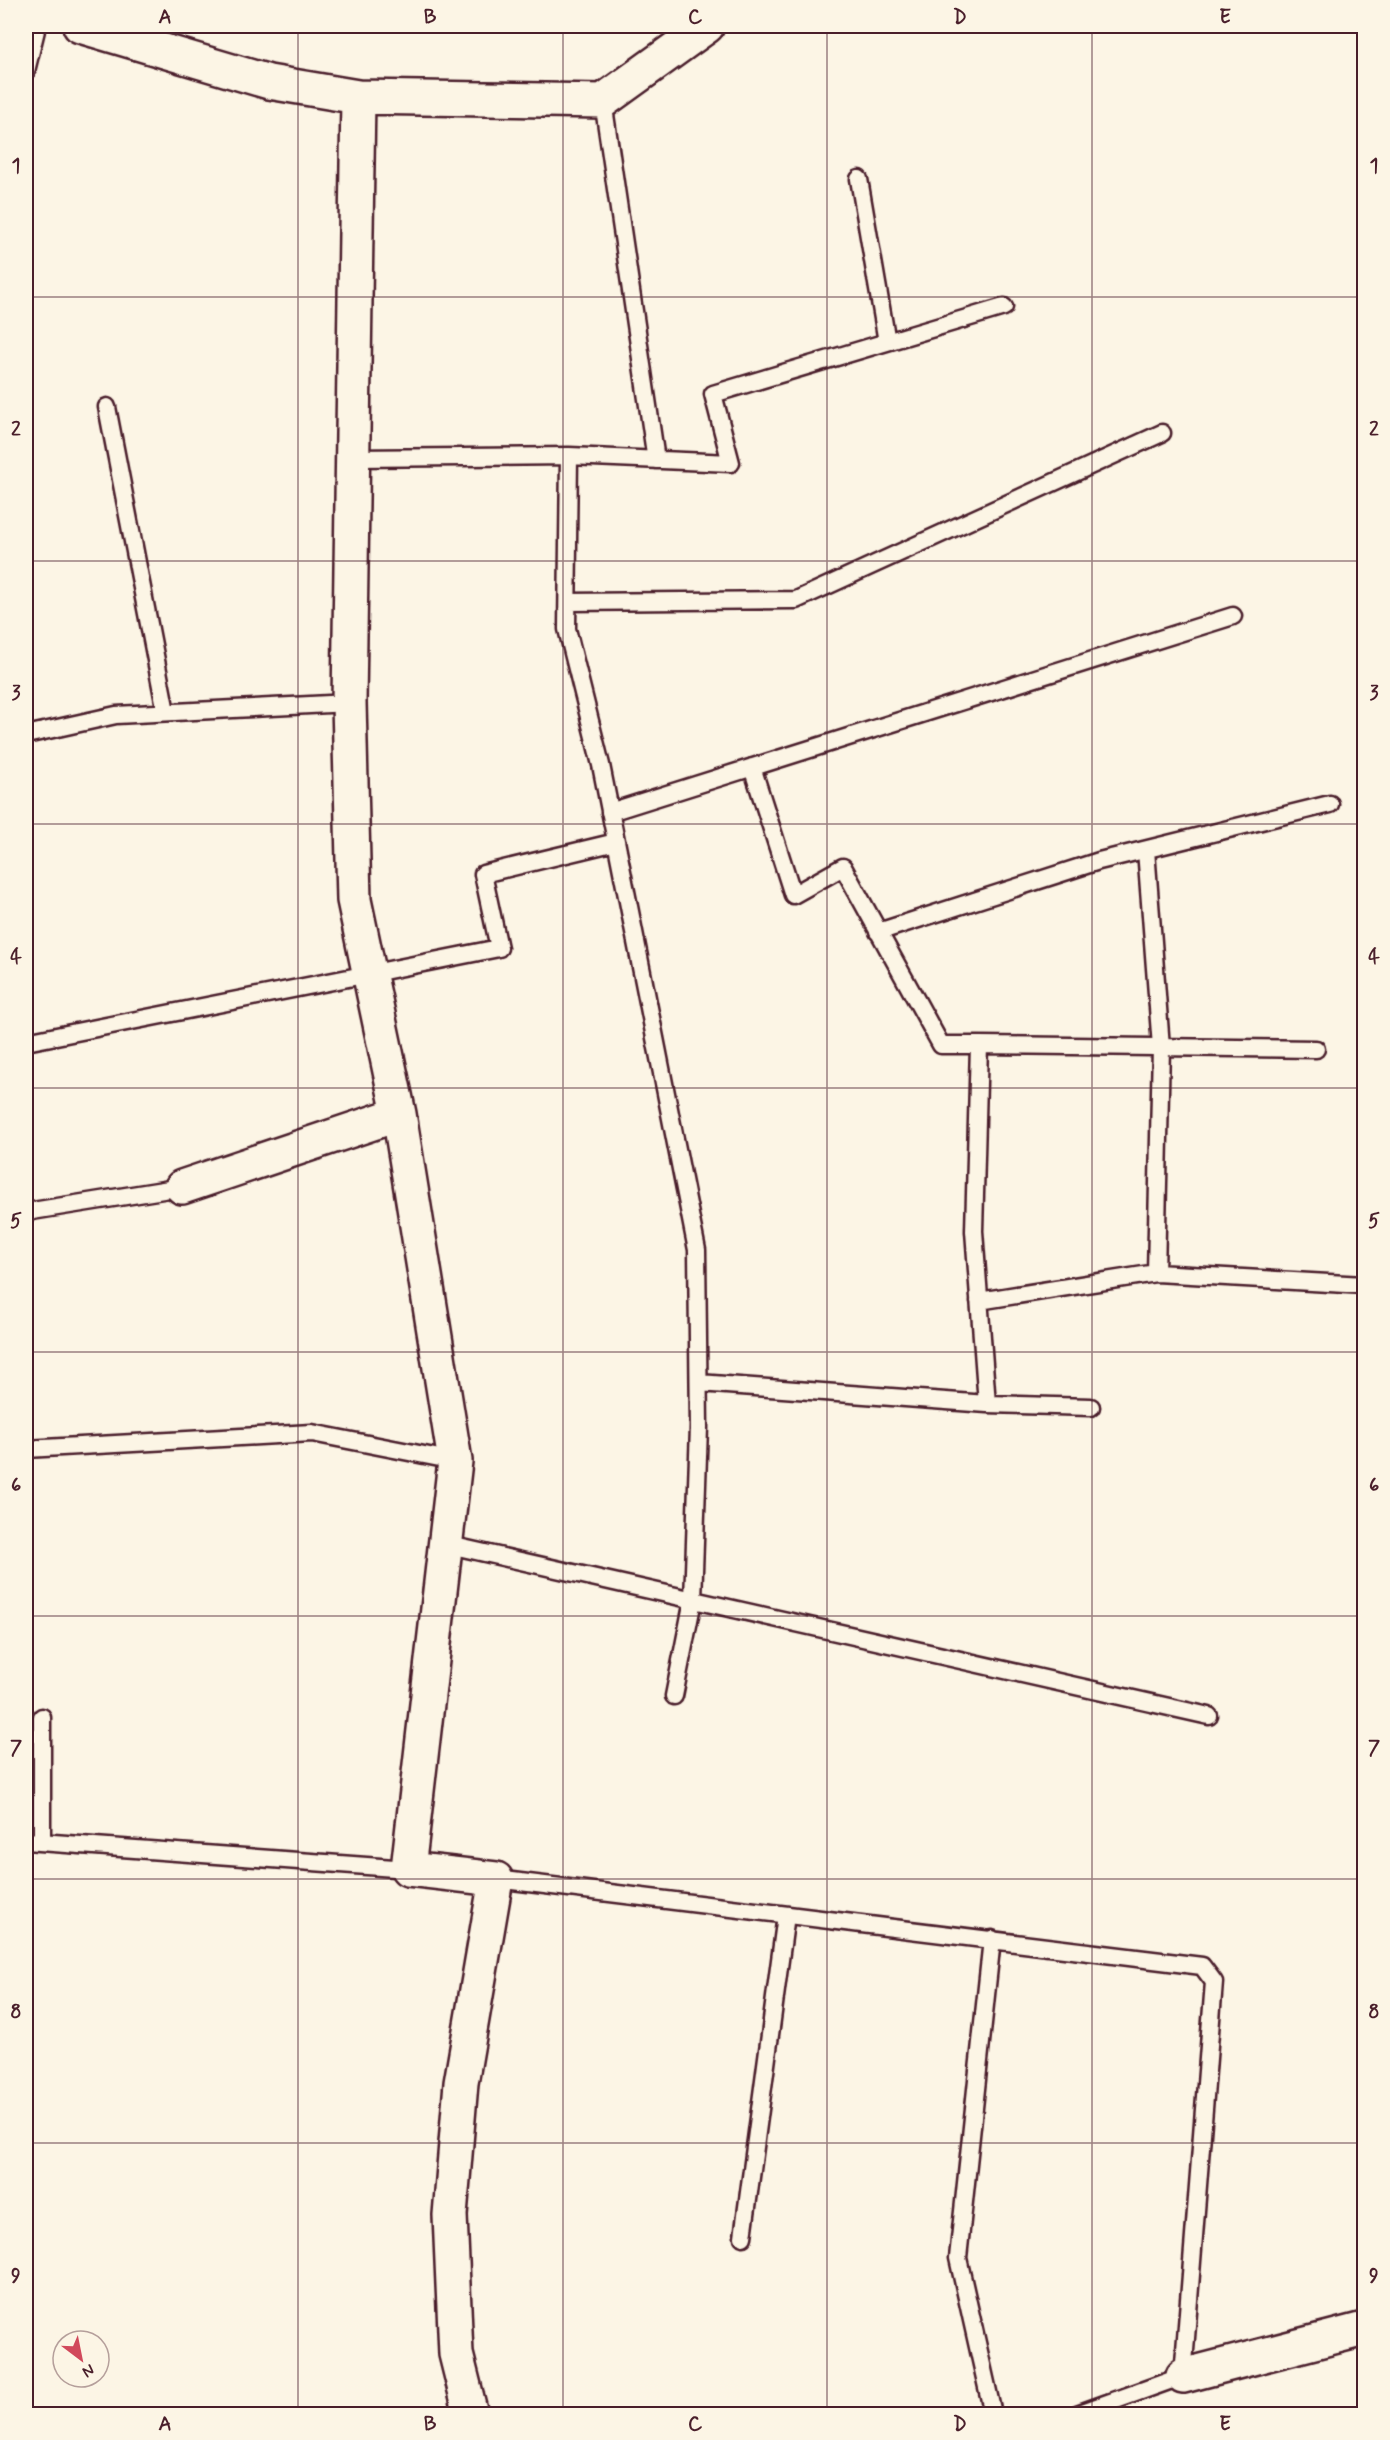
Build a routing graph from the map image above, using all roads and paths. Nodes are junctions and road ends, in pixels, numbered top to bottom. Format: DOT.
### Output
graph roads {
  1 [pos="37,26"];
  2 [pos="80,26"];
  3 [pos="707,26"];
  4 [pos="26,71"];
  5 [pos="358,97"];
  6 [pos="603,101"];
  7 [pos="859,179"];
  8 [pos="1004,307"];
  9 [pos="887,342"];
  10 [pos="107,407"];
  11 [pos="1162,433"];
  12 [pos="569,456"];
  13 [pos="353,458"];
  14 [pos="656,460"];
  15 [pos="568,602"];
  16 [pos="1233,616"];
  17 [pos="350,703"];
  18 [pos="166,712"];
  19 [pos="26,735"];
  20 [pos="752,767"];
  21 [pos="1330,804"];
  22 [pos="610,812"];
  23 [pos="616,842"];
  24 [pos="1146,850"];
  25 [pos="878,932"];
  26 [pos="370,975"];
  27 [pos="26,1042"];
  28 [pos="979,1045"];
  29 [pos="1161,1047"];
  30 [pos="1316,1049"];
  31 [pos="399,1114"];
  32 [pos="182,1188"];
  33 [pos="26,1212"];
  34 [pos="1156,1273"];
  35 [pos="1365,1285"];
  36 [pos="979,1301"];
  37 [pos="699,1383"];
  38 [pos="987,1404"];
  39 [pos="1091,1407"];
  40 [pos="26,1449"];
  41 [pos="455,1461"];
  42 [pos="445,1544"];
  43 [pos="693,1600"];
  44 [pos="674,1696"];
  45 [pos="1209,1716"];
  46 [pos="42,1717"];
  47 [pos="34,1842"];
  48 [pos="408,1869"];
  49 [pos="496,1879"];
  50 [pos="786,1915"];
  51 [pos="992,1939"];
  52 [pos="743,2237"];
  53 [pos="1365,2329"];
  54 [pos="1183,2376"];
  55 [pos="471,2415"];
  56 [pos="993,2415"];
  57 [pos="1077,2415"];
  1 -- 4 [label="lane"];
  2 -- 5 [label="street"];
  3 -- 6 [label="street"];
  5 -- 6 [label="street"];
  5 -- 13 [label="street"];
  6 -- 14 [label="lane"];
  7 -- 9 [label="lane"];
  8 -- 9 [label="lane"];
  9 -- 14 [label="lane"];
  10 -- 18 [label="lane"];
  11 -- 15 [label="lane"];
  12 -- 13 [label="lane"];
  12 -- 14 [label="lane"];
  12 -- 15 [label="lane"];
  13 -- 17 [label="street"];
  15 -- 22 [label="lane"];
  16 -- 20 [label="lane"];
  17 -- 18 [label="lane"];
  17 -- 26 [label="street"];
  18 -- 19 [label="lane"];
  20 -- 22 [label="lane"];
  20 -- 25 [label="lane"];
  21 -- 24 [label="lane"];
  22 -- 23 [label="lane"];
  23 -- 26 [label="lane"];
  23 -- 37 [label="lane"];
  24 -- 25 [label="lane"];
  24 -- 29 [label="lane"];
  25 -- 28 [label="lane"];
  26 -- 27 [label="lane"];
  26 -- 31 [label="street"];
  28 -- 29 [label="lane"];
  28 -- 36 [label="lane"];
  29 -- 30 [label="lane"];
  29 -- 34 [label="lane"];
  31 -- 32 [label="street"];
  31 -- 41 [label="street"];
  32 -- 33 [label="lane"];
  34 -- 35 [label="lane"];
  34 -- 36 [label="lane"];
  36 -- 38 [label="lane"];
  37 -- 38 [label="lane"];
  37 -- 43 [label="lane"];
  38 -- 39 [label="lane"];
  40 -- 41 [label="lane"];
  41 -- 42 [label="street"];
  42 -- 43 [label="lane"];
  42 -- 48 [label="street"];
  43 -- 44 [label="lane"];
  43 -- 45 [label="lane"];
  46 -- 47 [label="lane"];
  47 -- 48 [label="lane"];
  48 -- 49 [label="street"];
  49 -- 50 [label="lane"];
  49 -- 55 [label="street"];
  50 -- 51 [label="lane"];
  50 -- 52 [label="lane"];
  51 -- 54 [label="lane"];
  51 -- 56 [label="lane"];
  53 -- 54 [label="street"];
  54 -- 57 [label="lane"];
}
